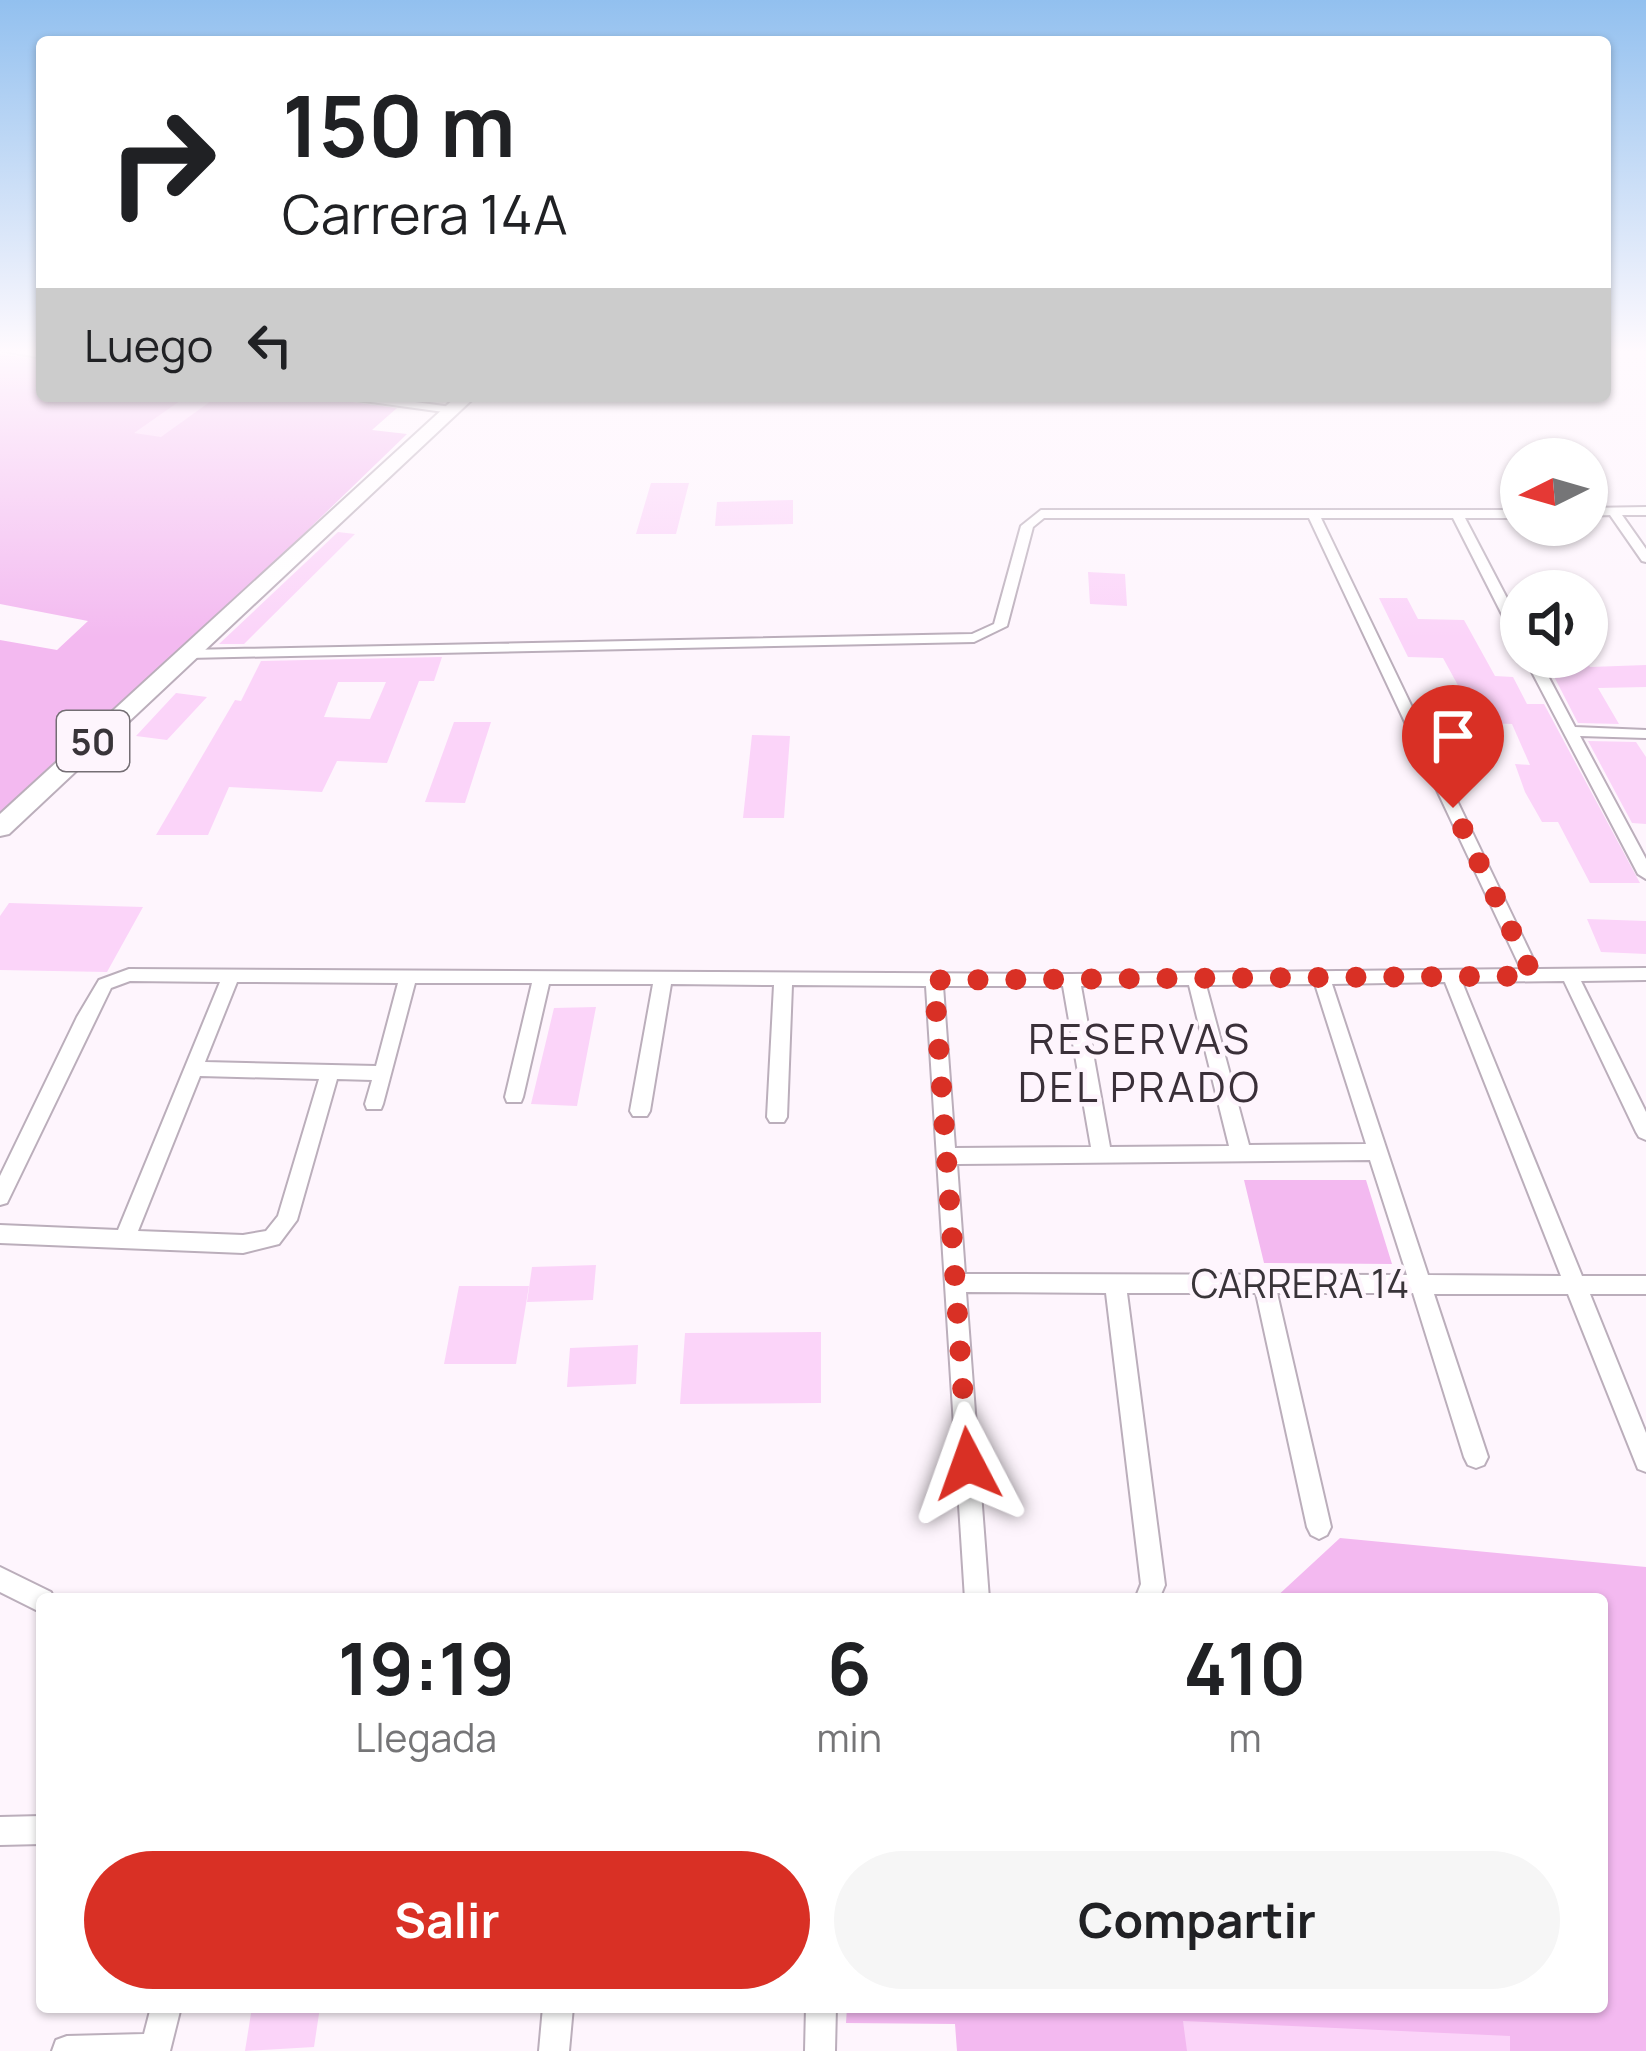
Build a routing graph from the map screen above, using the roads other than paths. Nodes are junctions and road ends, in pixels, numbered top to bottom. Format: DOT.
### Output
graph roads {
  1 [pos="412,447"];
  2 [pos="1608,512"];
  3 [pos="1615,512"];
  4 [pos="1646,512"];
  5 [pos="1313,514"];
  6 [pos="1500,514"];
  7 [pos="1458,515"];
  8 [pos="1646,558"];
  9 [pos="1500,597"];
  10 [pos="188,654"];
  11 [pos="1542,678"];
  12 [pos="1569,731"];
  13 [pos="1646,734"];
  14 [pos="0,828"];
  15 [pos="1646,874"];
  16 [pos="1569,974"];
  17 [pos="1646,974"];
  18 [pos="1533,976"];
  19 [pos="542,977"];
  20 [pos="230,978"];
  21 [pos="408,978"];
  22 [pos="663,978"];
  23 [pos="1452,978"];
  24 [pos="783,979"];
  25 [pos="1196,979"];
  26 [pos="1322,979"];
  27 [pos="934,980"];
  28 [pos="1071,980"];
  29 [pos="196,1070"];
  30 [pos="330,1072"];
  31 [pos="383,1073"];
  32 [pos="514,1097"];
  33 [pos="374,1104"];
  34 [pos="640,1111"];
  35 [pos="777,1118"];
  36 [pos="1646,1132"];
  37 [pos="1378,1152"];
  38 [pos="1241,1153"];
  39 [pos="1102,1155"];
  40 [pos="944,1156"];
  41 [pos="0,1197"];
  42 [pos="0,1234"];
  43 [pos="124,1240"];
  44 [pos="1264,1282"];
  45 [pos="1419,1282"];
  46 [pos="954,1283"];
  47 [pos="1115,1283"];
  48 [pos="1573,1284"];
  49 [pos="1646,1285"];
  50 [pos="1476,1457"];
  51 [pos="1646,1461"];
  52 [pos="1319,1527"];
  53 [pos="0,1579"];
  54 [pos="977,1593"];
  55 [pos="1150,1593"];
  56 [pos="36,1598"];
  57 [pos="36,1830"];
  58 [pos="0,1831"];
  59 [pos="164,2013"];
  60 [pos="557,2013"];
  61 [pos="821,2013"];
  62 [pos="155,2050"];
  63 [pos="67,2051"];
  64 [pos="554,2051"];
  65 [pos="820,2051"];
  1 -- 10 [label="highway, 50"];
  2 -- 3 [label="street"];
  3 -- 4 [label="street"];
  3 -- 8 [label="street"];
  5 -- 7 [label="street"];
  5 -- 10 [label="street"];
  5 -- 18 [label="street"];
  6 -- 7 [label="street"];
  7 -- 9 [label="street"];
  10 -- 14 [label="highway, 50"];
  11 -- 12 [label="street"];
  12 -- 13 [label="street"];
  12 -- 15 [label="street"];
  16 -- 17 [label="street"];
  16 -- 18 [label="street"];
  16 -- 36 [label="street"];
  18 -- 23 [label="street"];
  19 -- 21 [label="street"];
  19 -- 22 [label="street"];
  19 -- 32 [label="street"];
  20 -- 21 [label="street"];
  20 -- 29 [label="street"];
  20 -- 41 [label="street"];
  21 -- 31 [label="street"];
  22 -- 24 [label="street"];
  22 -- 34 [label="street"];
  23 -- 26 [label="street"];
  23 -- 48 [label="street"];
  24 -- 27 [label="street"];
  24 -- 35 [label="street"];
  25 -- 26 [label="street"];
  25 -- 28 [label="street"];
  25 -- 38 [label="street"];
  26 -- 37 [label="street"];
  27 -- 28 [label="street"];
  27 -- 40 [label="street"];
  28 -- 39 [label="street"];
  29 -- 30 [label="street"];
  29 -- 43 [label="street"];
  30 -- 31 [label="street"];
  30 -- 43 [label="street"];
  31 -- 33 [label="street"];
  37 -- 38 [label="street"];
  37 -- 45 [label="street"];
  38 -- 39 [label="street"];
  39 -- 40 [label="street"];
  40 -- 46 [label="street"];
  42 -- 43 [label="street"];
  44 -- 45 [label="street, CARRERA 14"];
  44 -- 47 [label="street, CARRERA 14"];
  44 -- 52 [label="street"];
  45 -- 48 [label="street, CARRERA 14"];
  45 -- 50 [label="street"];
  46 -- 47 [label="street, CARRERA 14"];
  46 -- 54 [label="street"];
  47 -- 55 [label="street"];
  48 -- 49 [label="street, CARRERA 14"];
  48 -- 51 [label="street"];
  53 -- 56 [label="street"];
  57 -- 58 [label="street"];
  59 -- 62 [label="street"];
  60 -- 64 [label="street"];
  61 -- 65 [label="street"];
  62 -- 63 [label="street"];
}
